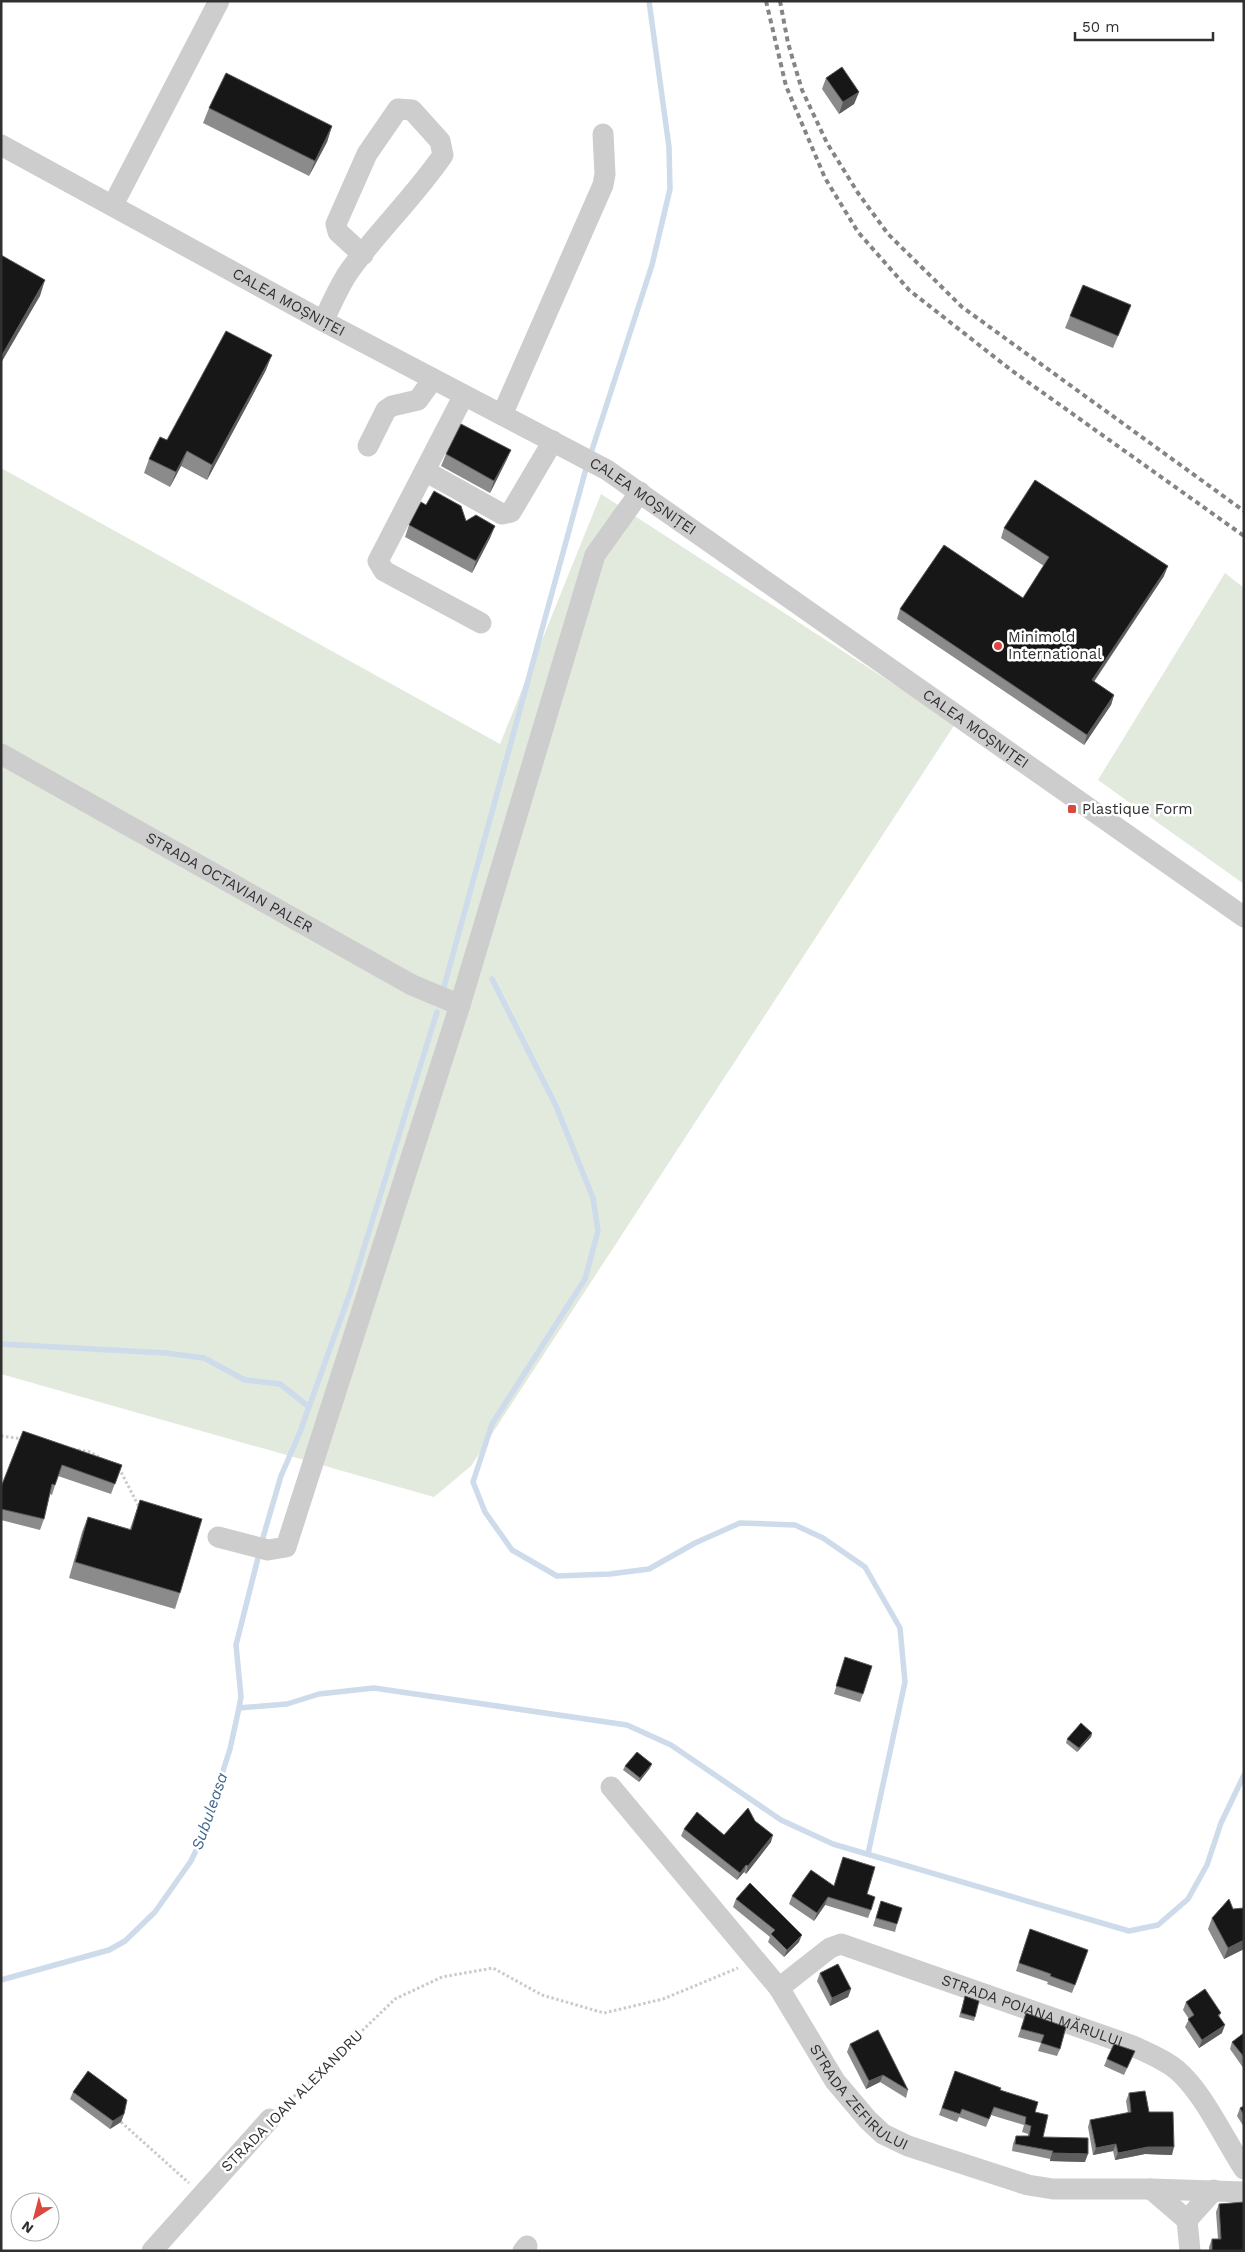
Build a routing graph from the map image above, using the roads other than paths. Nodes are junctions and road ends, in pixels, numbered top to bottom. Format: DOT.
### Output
graph roads {
  1 [pos="219,1"];
  2 [pos="603,134"];
  3 [pos="1,146"];
  4 [pos="112,206"];
  5 [pos="363,255"];
  6 [pos="323,321"];
  7 [pos="433,380"];
  8 [pos="464,395"];
  9 [pos="502,415"];
  10 [pos="553,441"];
  11 [pos="368,446"];
  12 [pos="425,471"];
  13 [pos="640,492"];
  14 [pos="481,624"];
  15 [pos="1,754"];
  16 [pos="1244,917"];
  17 [pos="460,1005"];
  18 [pos="218,1537"];
  19 [pos="611,1787"];
  20 [pos="779,1988"];
  21 [pos="270,2120"];
  22 [pos="1244,2169"];
  23 [pos="1151,2189"];
  24 [pos="1214,2190"];
  25 [pos="1244,2192"];
  26 [pos="1187,2220"];
  27 [pos="152,2251"];
  28 [pos="1190,2251"];
  1 -- 4 [label="street"];
  2 -- 9 [label="street"];
  3 -- 4 [label="street, CALEA MOȘNIȚEI"];
  4 -- 6 [label="street, CALEA MOȘNIȚEI"];
  5 -- 5 [label="street"];
  5 -- 6 [label="street"];
  6 -- 7 [label="street, CALEA MOȘNIȚEI"];
  7 -- 8 [label="street, CALEA MOȘNIȚEI"];
  7 -- 11 [label="street"];
  8 -- 9 [label="street, CALEA MOȘNIȚEI"];
  8 -- 12 [label="street"];
  9 -- 10 [label="street, CALEA MOȘNIȚEI"];
  10 -- 12 [label="street"];
  10 -- 13 [label="street, CALEA MOȘNIȚEI"];
  12 -- 14 [label="street"];
  13 -- 16 [label="street, CALEA MOȘNIȚEI"];
  13 -- 17 [label="street"];
  15 -- 17 [label="street, STRADA OCTAVIAN PALER"];
  17 -- 18 [label="street"];
  19 -- 20 [label="street, STRADA ZEFIRULUI"];
  20 -- 22 [label="street, STRADA POIANA MĂRULUI"];
  20 -- 23 [label="street, STRADA ZEFIRULUI"];
  21 -- 27 [label="street, STRADA IOAN ALEXANDRU"];
  23 -- 24 [label="street, STRADA ZEFIRULUI"];
  23 -- 26 [label="street"];
  24 -- 25 [label="street, STRADA ZEFIRULUI"];
  24 -- 26 [label="street"];
  26 -- 28 [label="street"];
}
